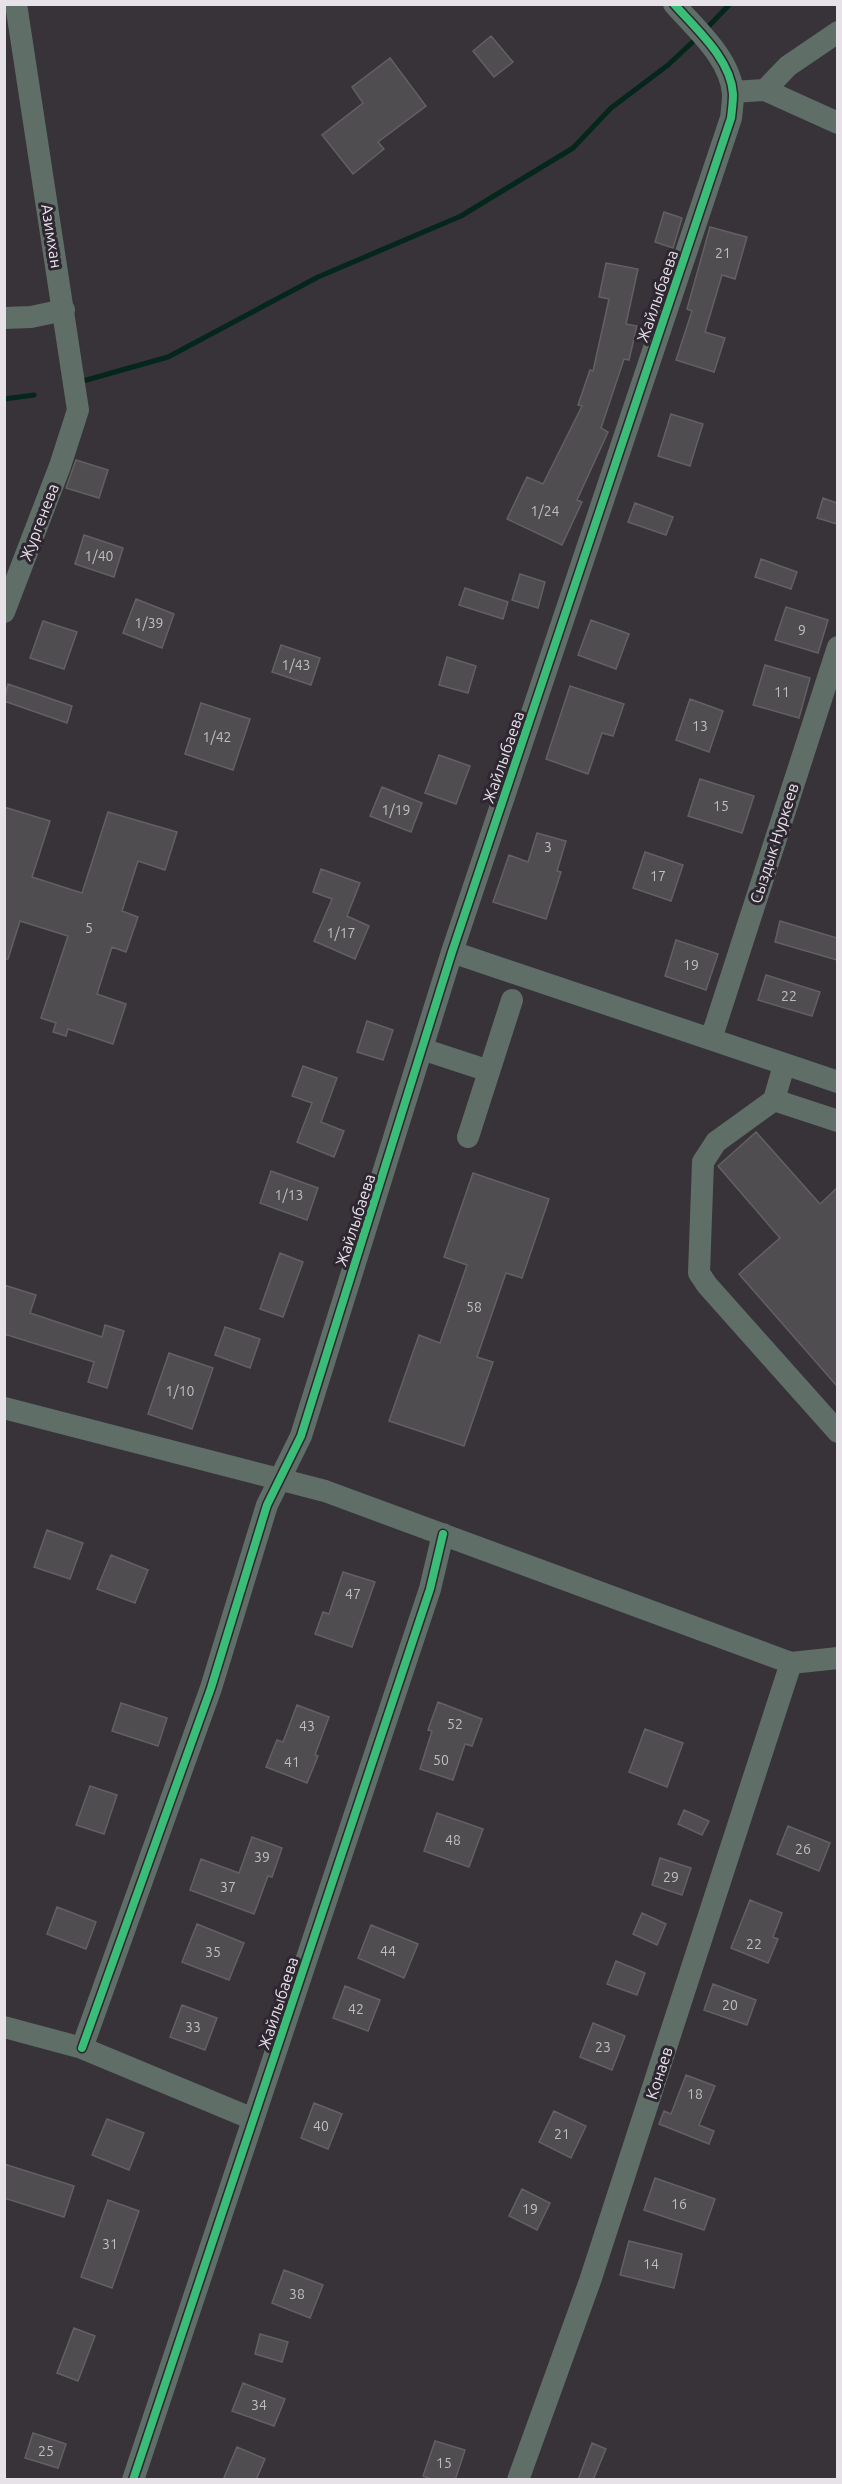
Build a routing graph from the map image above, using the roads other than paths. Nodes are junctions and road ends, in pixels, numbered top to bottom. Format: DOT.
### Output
graph roads {
  1 [pos="16,4"];
  2 [pos="677,8"];
  3 [pos="837,32"];
  4 [pos="765,90"];
  5 [pos="733,92"];
  6 [pos="837,123"];
  7 [pos="64,310"];
  8 [pos="4,318"];
  9 [pos="60,466"];
  10 [pos="4,612"];
  11 [pos="837,647"];
  12 [pos="452,952"];
  13 [pos="512,1000"];
  14 [pos="711,1039"];
  15 [pos="422,1049"];
  16 [pos="784,1065"];
  17 [pos="489,1071"];
  18 [pos="837,1082"];
  19 [pos="774,1100"];
  20 [pos="837,1121"];
  21 [pos="468,1137"];
  22 [pos="4,1408"];
  23 [pos="837,1432"];
  24 [pos="280,1478"];
  25 [pos="443,1534"];
  26 [pos="837,1658"];
  27 [pos="791,1663"];
  28 [pos="4,2027"];
  29 [pos="82,2048"];
  30 [pos="254,2120"];
  31 [pos="133,2480"];
  32 [pos="518,2480"];
  1 -- 7 [label="street, Азимхан"];
  2 -- 5 [label="street, Жайлыбаева"];
  3 -- 4 [label="street"];
  4 -- 5 [label="street"];
  4 -- 6 [label="street"];
  5 -- 12 [label="street, Жайлыбаева"];
  7 -- 8 [label="street"];
  7 -- 9 [label="street, Азимхан"];
  9 -- 10 [label="street, Жургенева"];
  11 -- 14 [label="street, Сыздык Нуркеев"];
  12 -- 14 [label="street"];
  12 -- 15 [label="street, Жайлыбаева"];
  13 -- 17 [label="street"];
  14 -- 16 [label="street"];
  15 -- 17 [label="street"];
  15 -- 24 [label="street, Жайлыбаева"];
  16 -- 18 [label="street"];
  16 -- 19 [label="street"];
  17 -- 21 [label="street"];
  19 -- 20 [label="street"];
  19 -- 23 [label="street"];
  22 -- 24 [label="street"];
  24 -- 25 [label="street"];
  24 -- 29 [label="street, Жайлыбаева"];
  25 -- 27 [label="street"];
  25 -- 30 [label="street, Жайлыбаева"];
  26 -- 27 [label="street"];
  27 -- 32 [label="street, Конаев"];
  28 -- 29 [label="street"];
  29 -- 30 [label="street"];
  30 -- 31 [label="street, Жайлыбаева"];
}
